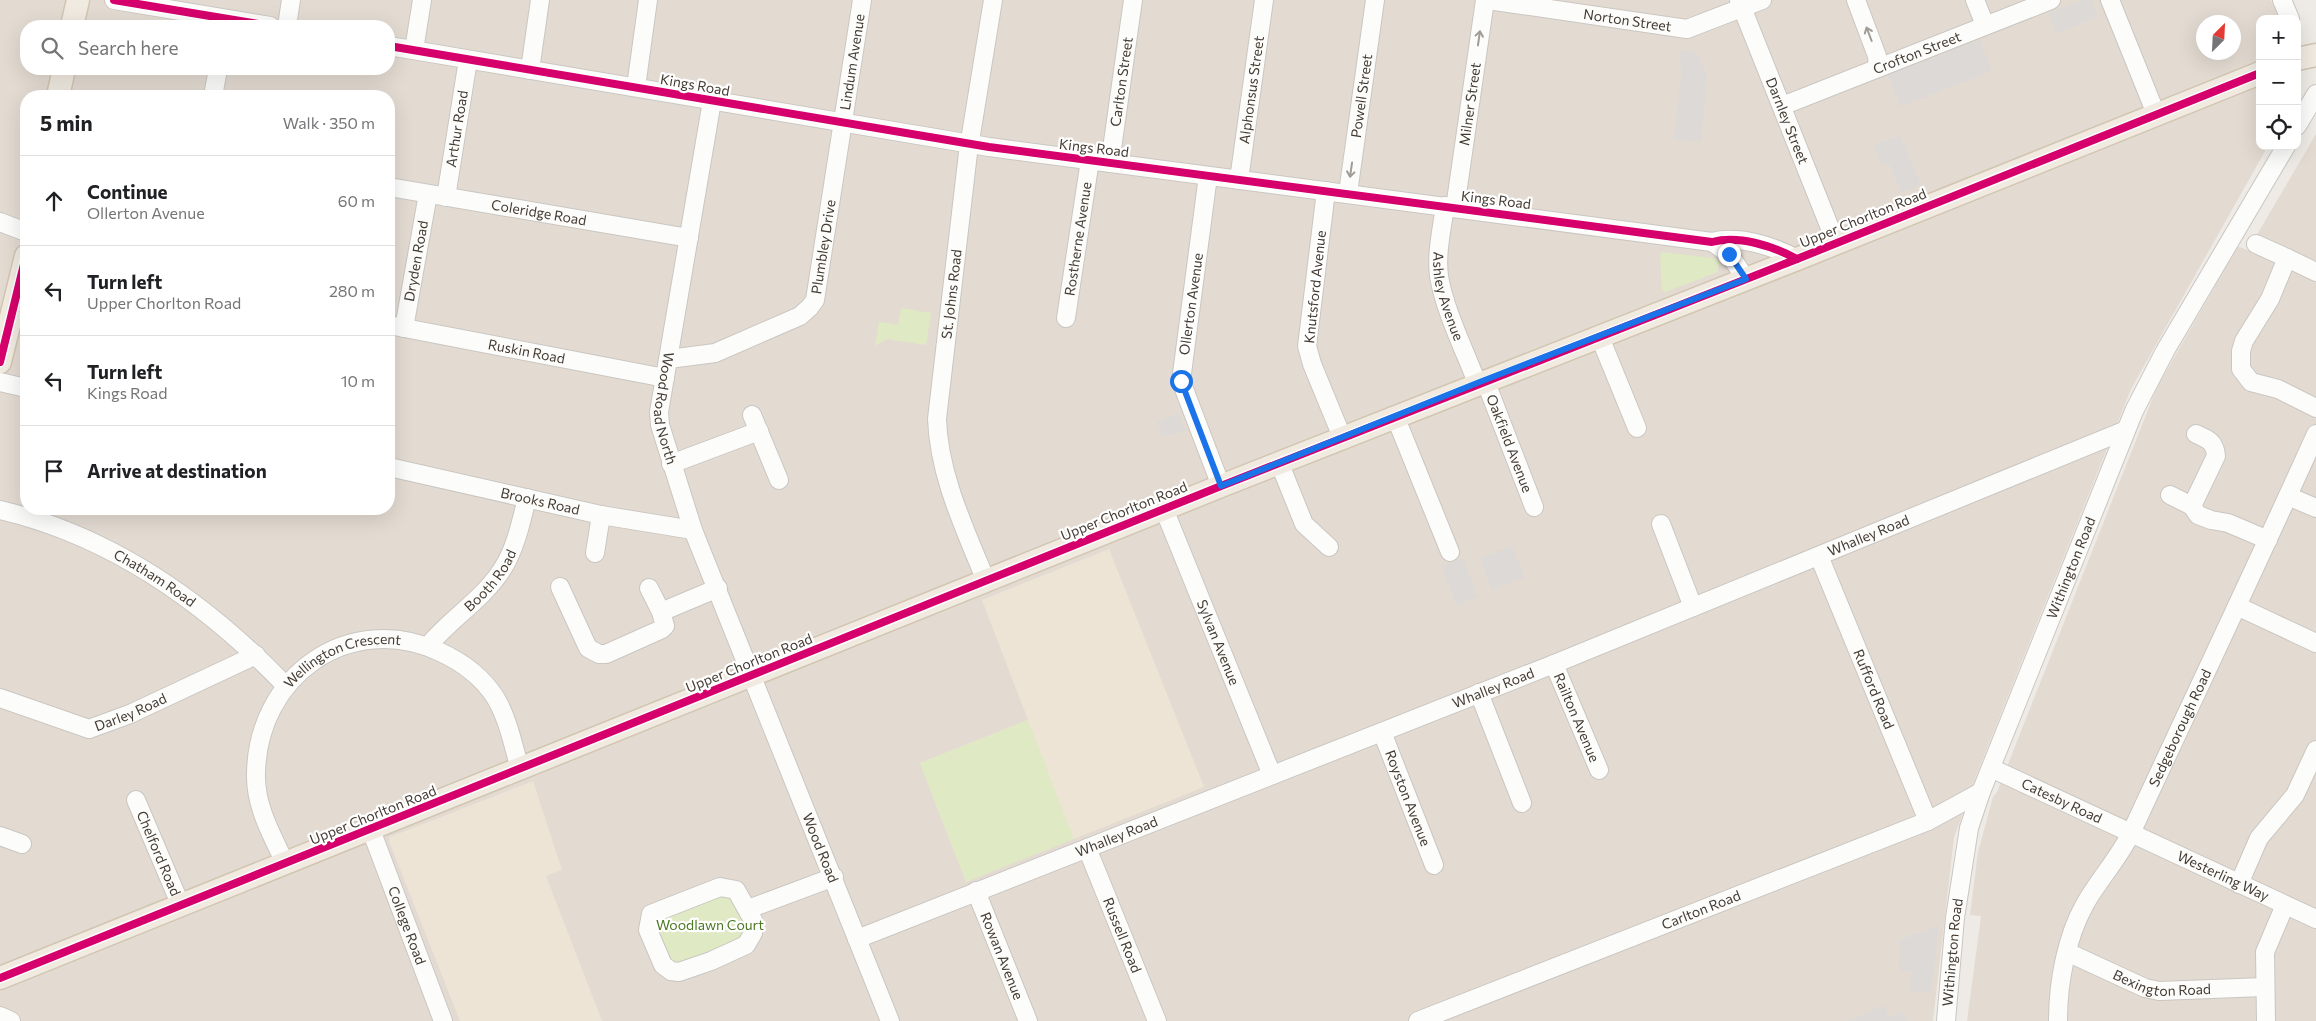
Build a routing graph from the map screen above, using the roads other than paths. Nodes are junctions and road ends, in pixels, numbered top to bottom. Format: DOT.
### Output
graph roads {
  1 [pos="78,0"];
  2 [pos="114,0"];
  3 [pos="291,0"];
  4 [pos="422,0"];
  5 [pos="540,0"];
  6 [pos="648,0"];
  7 [pos="862,0"];
  8 [pos="993,0"];
  9 [pos="1133,0"];
  10 [pos="1264,0"];
  11 [pos="1375,0"];
  12 [pos="1486,0"];
  13 [pos="1762,0"];
  14 [pos="1856,0"];
  15 [pos="1974,0"];
  16 [pos="2051,0"];
  17 [pos="2110,0"];
  18 [pos="2282,0"];
  19 [pos="1740,4"];
  20 [pos="2288,15"];
  21 [pos="73,20"];
  22 [pos="212,20"];
  23 [pos="288,20"];
  24 [pos="1985,25"];
  25 [pos="395,47"];
  26 [pos="414,50"];
  27 [pos="2316,55"];
  28 [pos="2301,58"];
  29 [pos="468,60"];
  30 [pos="1878,68"];
  31 [pos="530,70"];
  32 [pos="63,75"];
  33 [pos="217,75"];
  34 [pos="2256,75"];
  35 [pos="636,87"];
  36 [pos="59,90"];
  37 [pos="214,90"];
  38 [pos="2316,94"];
  39 [pos="712,101"];
  40 [pos="1782,106"];
  41 [pos="2156,114"];
  42 [pos="2301,119"];
  43 [pos="842,123"];
  44 [pos="970,144"];
  45 [pos="2284,150"];
  46 [pos="1090,160"];
  47 [pos="1110,162"];
  48 [pos="1208,176"];
  49 [pos="1239,180"];
  50 [pos="395,188"];
  51 [pos="1326,191"];
  52 [pos="428,194"];
  53 [pos="1348,194"];
  54 [pos="446,197"];
  55 [pos="1450,207"];
  56 [pos="0,222"];
  57 [pos="20,230"];
  58 [pos="689,238"];
  59 [pos="1712,242"];
  60 [pos="1836,242"];
  61 [pos="2256,244"];
  62 [pos="2287,258"];
  63 [pos="1797,259"];
  64 [pos="2316,272"];
  65 [pos="1746,279"];
  66 [pos="20,280"];
  67 [pos="1066,318"];
  68 [pos="396,327"];
  69 [pos="1599,335"];
  70 [pos="669,359"];
  71 [pos="0,362"];
  72 [pos="665,378"];
  73 [pos="1481,381"];
  74 [pos="0,382"];
  75 [pos="20,387"];
  76 [pos="2316,408"];
  77 [pos="1395,416"];
  78 [pos="1637,428"];
  79 [pos="2126,430"];
  80 [pos="2196,434"];
  81 [pos="2316,434"];
  82 [pos="1342,437"];
  83 [pos="1278,462"];
  84 [pos="671,464"];
  85 [pos="395,468"];
  86 [pos="778,480"];
  87 [pos="1221,486"];
  88 [pos="2170,495"];
  89 [pos="2288,496"];
  90 [pos="527,498"];
  91 [pos="2192,506"];
  92 [pos="1534,507"];
  93 [pos="1164,508"];
  94 [pos="2316,508"];
  95 [pos="0,510"];
  96 [pos="20,515"];
  97 [pos="21,515"];
  98 [pos="601,515"];
  99 [pos="1661,524"];
  100 [pos="693,530"];
  101 [pos="2268,540"];
  102 [pos="1329,547"];
  103 [pos="1450,552"];
  104 [pos="595,553"];
  105 [pos="1819,556"];
  106 [pos="986,581"];
  107 [pos="560,588"];
  108 [pos="649,588"];
  109 [pos="718,588"];
  110 [pos="2237,606"];
  111 [pos="1693,607"];
  112 [pos="661,612"];
  113 [pos="2316,643"];
  114 [pos="428,646"];
  115 [pos="256,655"];
  116 [pos="1554,664"];
  117 [pos="752,675"];
  118 [pos="285,685"];
  119 [pos="1479,693"];
  120 [pos="0,698"];
  121 [pos="1382,732"];
  122 [pos="2316,750"];
  123 [pos="1991,768"];
  124 [pos="520,769"];
  125 [pos="1598,770"];
  126 [pos="1272,775"];
  127 [pos="2309,783"];
  128 [pos="1981,792"];
  129 [pos="136,800"];
  130 [pos="1522,803"];
  131 [pos="1928,821"];
  132 [pos="371,830"];
  133 [pos="2130,834"];
  134 [pos="0,836"];
  135 [pos="22,844"];
  136 [pos="1087,848"];
  137 [pos="285,863"];
  138 [pos="1434,865"];
  139 [pos="834,877"];
  140 [pos="2238,884"];
  141 [pos="976,891"];
  142 [pos="2285,904"];
  143 [pos="182,906"];
  144 [pos="748,909"];
  145 [pos="2316,919"];
  146 [pos="857,939"];
  147 [pos="2067,952"];
  148 [pos="1,984"];
  149 [pos="2264,987"];
  150 [pos="0,1016"];
  151 [pos="11,1021"];
  152 [pos="443,1021"];
  153 [pos="890,1021"];
  154 [pos="1028,1021"];
  155 [pos="1157,1021"];
  156 [pos="1418,1021"];
  157 [pos="1946,1021"];
  158 [pos="2058,1021"];
  159 [pos="2266,1021"];
  1 -- 21 [label="main road"];
  2 -- 22 [label="street"];
  3 -- 23 [label="street"];
  4 -- 26 [label="street"];
  5 -- 31 [label="street"];
  6 -- 35 [label="street"];
  7 -- 43 [label="street, Lindum Avenue"];
  8 -- 44 [label="street, St. Johns Road"];
  9 -- 47 [label="street, Carlton Street"];
  10 -- 49 [label="street, Alphonsus Street"];
  11 -- 53 [label="street, Powell Street, one-way"];
  12 -- 19 [label="street, Norton Street"];
  55 -- 12 [label="street, Milner Street, one-way"];
  13 -- 19 [label="street, Norton Street"];
  30 -- 14 [label="street, one-way"];
  15 -- 24 [label="street"];
  16 -- 24 [label="street, Crofton Street"];
  17 -- 41 [label="street"];
  18 -- 20 [label="street"];
  19 -- 40 [label="street, Darnley Street"];
  24 -- 30 [label="street, Crofton Street"];
  25 -- 26 [label="street, Kings Road"];
  26 -- 29 [label="street, Kings Road"];
  27 -- 28 [label="main road"];
  29 -- 31 [label="street, Kings Road"];
  29 -- 54 [label="street, Arthur Road"];
  30 -- 40 [label="street, Crofton Street"];
  31 -- 35 [label="street, Kings Road"];
  32 -- 36 [label="main road"];
  33 -- 37 [label="street"];
  34 -- 41 [label="main road, Upper Chorlton Road"];
  35 -- 39 [label="street, Kings Road"];
  38 -- 42 [label="street"];
  39 -- 43 [label="street, Kings Road"];
  39 -- 58 [label="street, Wood Road North"];
  40 -- 60 [label="street, Darnley Street"];
  41 -- 60 [label="main road, Upper Chorlton Road"];
  43 -- 44 [label="street, Kings Road"];
  43 -- 70 [label="street, Plumbley Drive"];
  44 -- 46 [label="street, Kings Road"];
  44 -- 106 [label="street, St. Johns Road"];
  45 -- 79 [label="street, Withington Road"];
  46 -- 47 [label="street, Kings Road"];
  46 -- 67 [label="street, Rostherne Avenue"];
  47 -- 48 [label="street, Kings Road"];
  48 -- 49 [label="street, Kings Road"];
  48 -- 87 [label="street, Ollerton Avenue"];
  49 -- 51 [label="street, Kings Road"];
  50 -- 52 [label="street, Coleridge Road"];
  51 -- 53 [label="street, Kings Road"];
  51 -- 82 [label="street, Knutsford Avenue"];
  52 -- 54 [label="street, Coleridge Road"];
  52 -- 68 [label="street, Dryden Road"];
  53 -- 55 [label="street, Kings Road"];
  54 -- 58 [label="street, Coleridge Road"];
  55 -- 59 [label="street, Kings Road"];
  55 -- 73 [label="street, Ashley Avenue"];
  56 -- 57 [label="street"];
  58 -- 70 [label="street, Wood Road North"];
  59 -- 63 [label="street, Kings Road"];
  59 -- 65 [label="street"];
  60 -- 63 [label="main road, Upper Chorlton Road"];
  61 -- 62 [label="street"];
  62 -- 64 [label="street"];
  62 -- 76 [label="street"];
  63 -- 65 [label="main road, Upper Chorlton Road"];
  65 -- 69 [label="main road, Upper Chorlton Road"];
  66 -- 71 [label="main road"];
  68 -- 72 [label="street, Ruskin Road"];
  69 -- 73 [label="main road, Upper Chorlton Road"];
  69 -- 78 [label="street"];
  70 -- 72 [label="street, Wood Road North"];
  72 -- 84 [label="street, Wood Road North"];
  73 -- 77 [label="main road, Upper Chorlton Road"];
  73 -- 92 [label="street, Oakfield Avenue"];
  74 -- 75 [label="street"];
  77 -- 82 [label="main road, Upper Chorlton Road"];
  77 -- 103 [label="street"];
  79 -- 105 [label="street, Whalley Road"];
  79 -- 123 [label="street, Withington Road"];
  80 -- 91 [label="street"];
  81 -- 89 [label="street, Sedgeborough Road"];
  82 -- 83 [label="main road, Upper Chorlton Road"];
  83 -- 87 [label="main road, Upper Chorlton Road"];
  83 -- 102 [label="street"];
  84 -- 86 [label="street"];
  84 -- 100 [label="street, Wood Road North"];
  85 -- 90 [label="street, Brooks Road"];
  87 -- 93 [label="main road, Upper Chorlton Road"];
  88 -- 91 [label="street"];
  89 -- 94 [label="street"];
  89 -- 101 [label="street, Sedgeborough Road"];
  90 -- 98 [label="street, Brooks Road"];
  90 -- 114 [label="street, Booth Road"];
  91 -- 101 [label="street"];
  93 -- 106 [label="main road, Upper Chorlton Road"];
  93 -- 126 [label="street, Sylvan Avenue"];
  95 -- 96 [label="street, Chatham Road"];
  97 -- 115 [label="street, Chatham Road"];
  98 -- 100 [label="street, Brooks Road"];
  98 -- 104 [label="street"];
  99 -- 111 [label="street"];
  100 -- 109 [label="street, Wood Road North"];
  101 -- 110 [label="street, Sedgeborough Road"];
  105 -- 111 [label="street, Whalley Road"];
  105 -- 131 [label="street, Rufford Road"];
  106 -- 117 [label="main road, Upper Chorlton Road"];
  107 -- 112 [label="street"];
  108 -- 112 [label="street"];
  109 -- 112 [label="street"];
  109 -- 117 [label="street, Wood Road North"];
  110 -- 113 [label="street"];
  110 -- 133 [label="street, Sedgeborough Road"];
  111 -- 116 [label="street, Whalley Road"];
  114 -- 118 [label="street, Wellington Crescent"];
  114 -- 124 [label="street, Wellington Crescent"];
  115 -- 118 [label="street, Chatham Road"];
  115 -- 120 [label="street, Darley Road"];
  116 -- 119 [label="street, Whalley Road"];
  116 -- 125 [label="street, Railton Avenue"];
  117 -- 124 [label="main road, Upper Chorlton Road"];
  117 -- 139 [label="street, Wood Road"];
  118 -- 137 [label="street, Wellington Crescent"];
  119 -- 121 [label="street, Whalley Road"];
  119 -- 130 [label="street"];
  121 -- 126 [label="street, Whalley Road"];
  121 -- 138 [label="street, Royston Avenue"];
  122 -- 127 [label="street"];
  123 -- 128 [label="street, Withington Road"];
  123 -- 133 [label="street, Catesby Road"];
  124 -- 132 [label="main road, Upper Chorlton Road"];
  126 -- 136 [label="street, Whalley Road"];
  127 -- 140 [label="street"];
  128 -- 131 [label="street, Carlton Road"];
  128 -- 157 [label="street, Withington Road"];
  129 -- 143 [label="street, Chelford Road"];
  131 -- 156 [label="street, Carlton Road"];
  132 -- 137 [label="main road, Upper Chorlton Road"];
  132 -- 152 [label="street, College Road"];
  133 -- 140 [label="street, Westerling Way"];
  133 -- 147 [label="street, Sedgeborough Road"];
  134 -- 135 [label="street"];
  136 -- 141 [label="street, Whalley Road"];
  136 -- 155 [label="street, Russell Road"];
  137 -- 143 [label="main road, Upper Chorlton Road"];
  139 -- 144 [label="street"];
  139 -- 146 [label="street, Wood Road"];
  140 -- 142 [label="street, Westerling Way"];
  141 -- 146 [label="street, Whalley Road"];
  141 -- 154 [label="street, Rowan Avenue"];
  142 -- 145 [label="street, Westerling Way"];
  142 -- 149 [label="street"];
  143 -- 148 [label="main road, Upper Chorlton Road"];
  144 -- 144 [label="street"];
  146 -- 153 [label="street, Wood Road"];
  147 -- 149 [label="street, Bexington Road"];
  147 -- 158 [label="street, Sedgeborough Road"];
  149 -- 159 [label="street"];
  150 -- 151 [label="street"];
}
